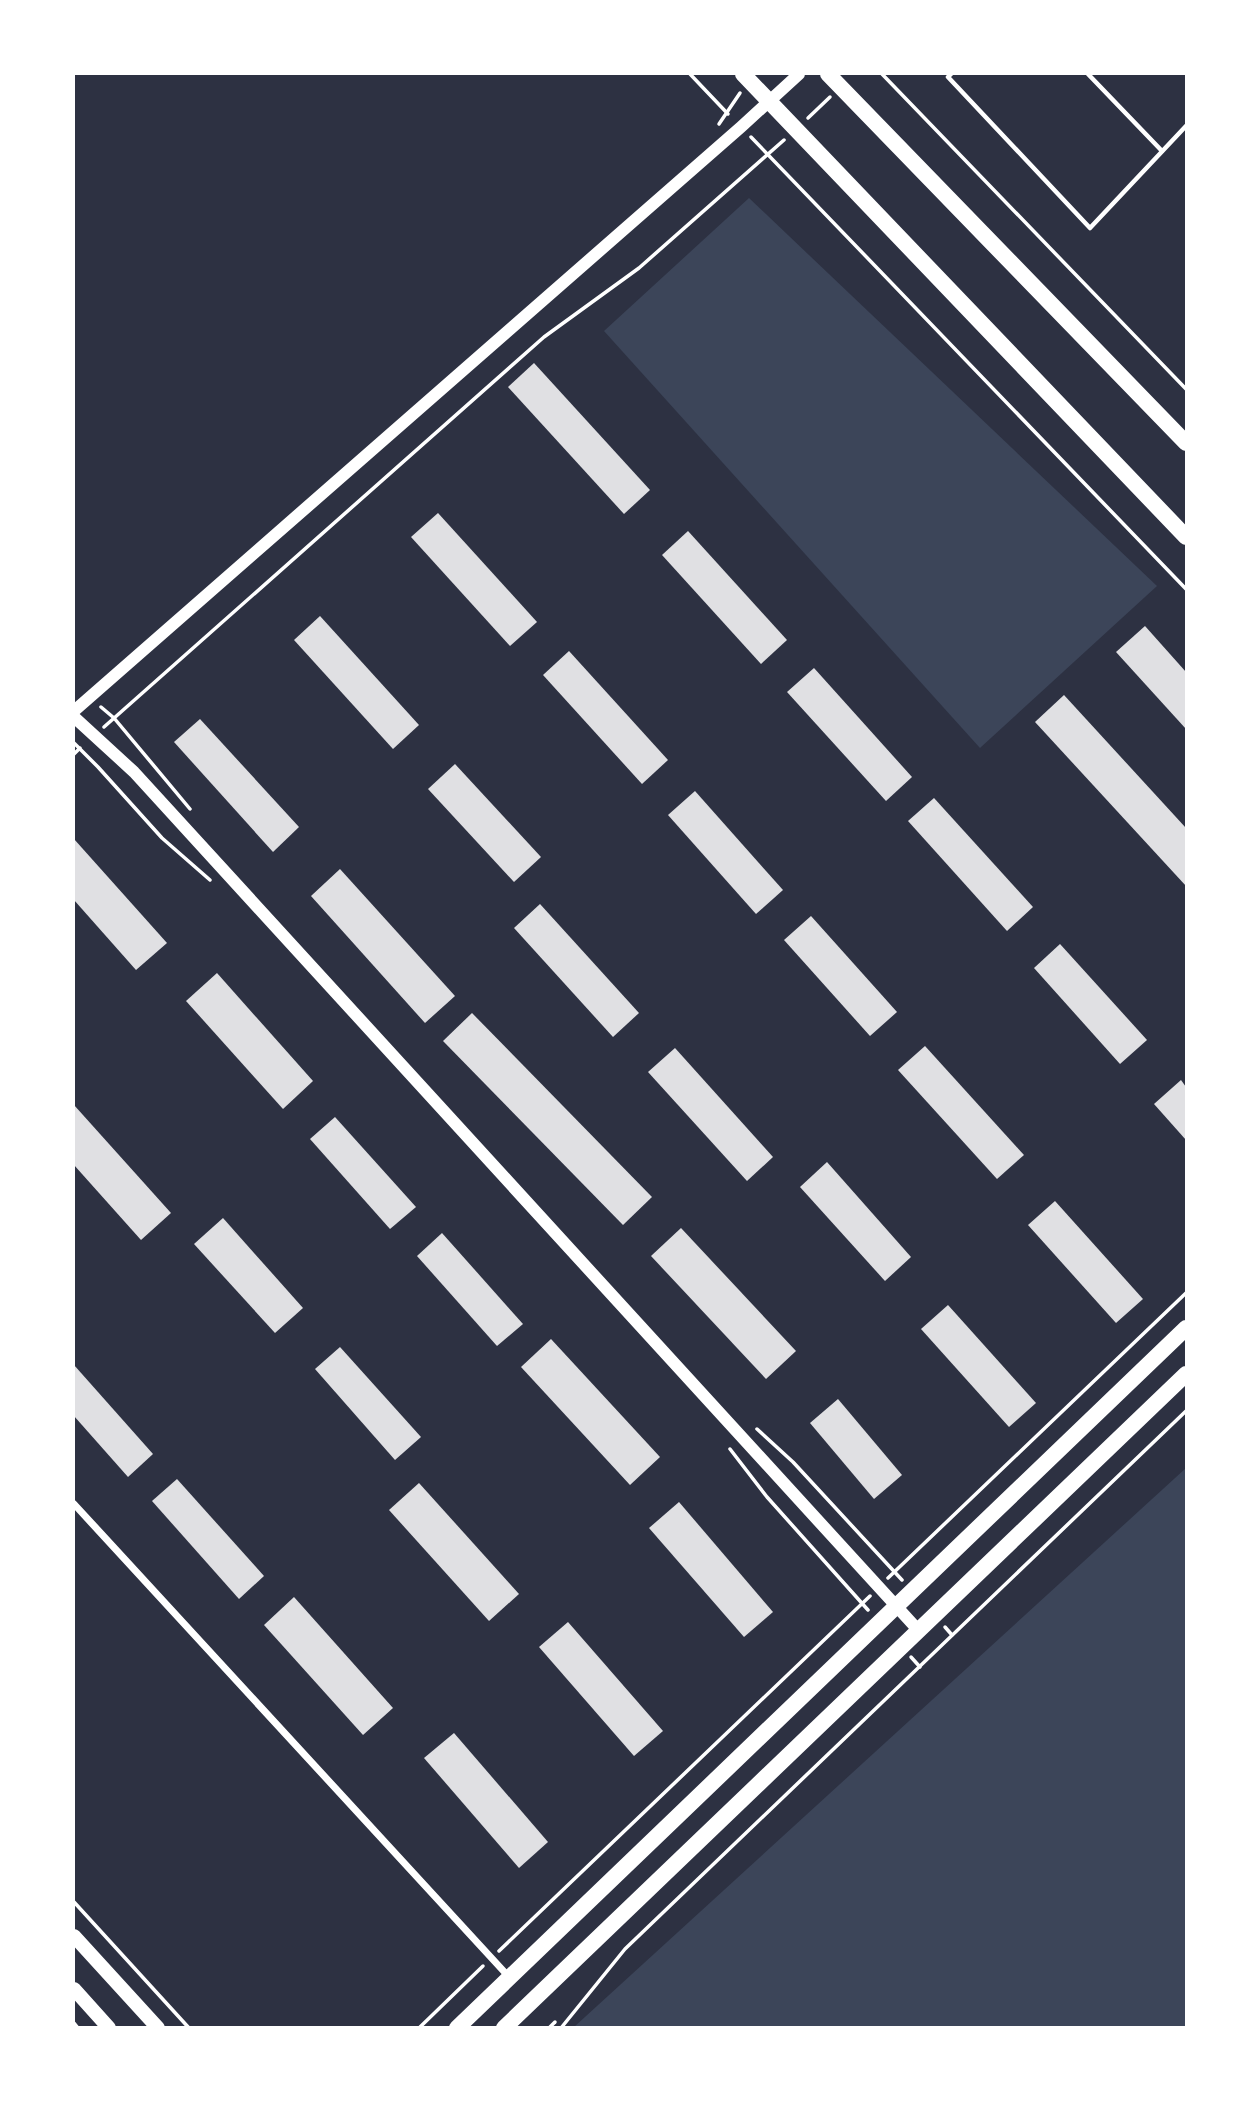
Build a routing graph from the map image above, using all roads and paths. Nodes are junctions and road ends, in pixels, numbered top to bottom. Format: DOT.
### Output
graph roads {
  1 [pos="799,74"];
  2 [pos="828,74"];
  3 [pos="882,74"];
  4 [pos="951,74"];
  5 [pos="1088,74"];
  6 [pos="746,77"];
  7 [pos="770,101"];
  8 [pos="1186,126"];
  9 [pos="717,127"];
  10 [pos="1162,152"];
  11 [pos="734,184"];
  12 [pos="811,200"];
  13 [pos="1186,389"];
  14 [pos="1186,443"];
  15 [pos="1186,537"];
  16 [pos="1186,589"];
  17 [pos="89,697"];
  18 [pos="135,700"];
  19 [pos="74,711"];
  20 [pos="74,717"];
  21 [pos="131,739"];
  22 [pos="74,743"];
  23 [pos="98,767"];
  24 [pos="1186,1293"];
  25 [pos="1186,1328"];
  26 [pos="1186,1374"];
  27 [pos="1186,1412"];
  28 [pos="74,1504"];
  29 [pos="920,1548"];
  30 [pos="897,1606"];
  31 [pos="842,1623"];
  32 [pos="919,1631"];
  33 [pos="74,1902"];
  34 [pos="74,1937"];
  35 [pos="492,1958"];
  36 [pos="509,1977"];
  37 [pos="74,1989"];
  38 [pos="555,2022"];
  39 [pos="74,2023"];
  40 [pos="78,2028"];
  41 [pos="109,2028"];
  42 [pos="158,2028"];
  43 [pos="189,2028"];
  44 [pos="419,2028"];
  45 [pos="457,2028"];
  46 [pos="504,2028"];
  47 [pos="549,2028"];
  48 [pos="561,2028"];
  1 -- 7 [label="street"];
  2 -- 14 [label="main road"];
  3 -- 13 [label="path"];
  4 -- 10 [label="lane"];
  5 -- 10 [label="lane"];
  6 -- 7 [label="main road"];
  6 -- 9 [label="path"];
  7 -- 15 [label="main road"];
  7 -- 17 [label="street"];
  8 -- 10 [label="lane"];
  11 -- 18 [label="path"];
  12 -- 16 [label="path"];
  17 -- 19 [label="street"];
  17 -- 21 [label="path"];
  20 -- 30 [label="street"];
  22 -- 23 [label="path"];
  24 -- 29 [label="path"];
  25 -- 30 [label="main road"];
  26 -- 32 [label="main road"];
  27 -- 48 [label="path"];
  28 -- 35 [label="street"];
  30 -- 32 [label="street"];
  30 -- 36 [label="main road"];
  31 -- 35 [label="path"];
  32 -- 46 [label="main road"];
  33 -- 43 [label="path"];
  34 -- 42 [label="main road"];
  35 -- 36 [label="street"];
  35 -- 44 [label="path"];
  36 -- 45 [label="main road"];
  37 -- 41 [label="main road"];
  38 -- 47 [label="path"];
  39 -- 40 [label="path"];
}
